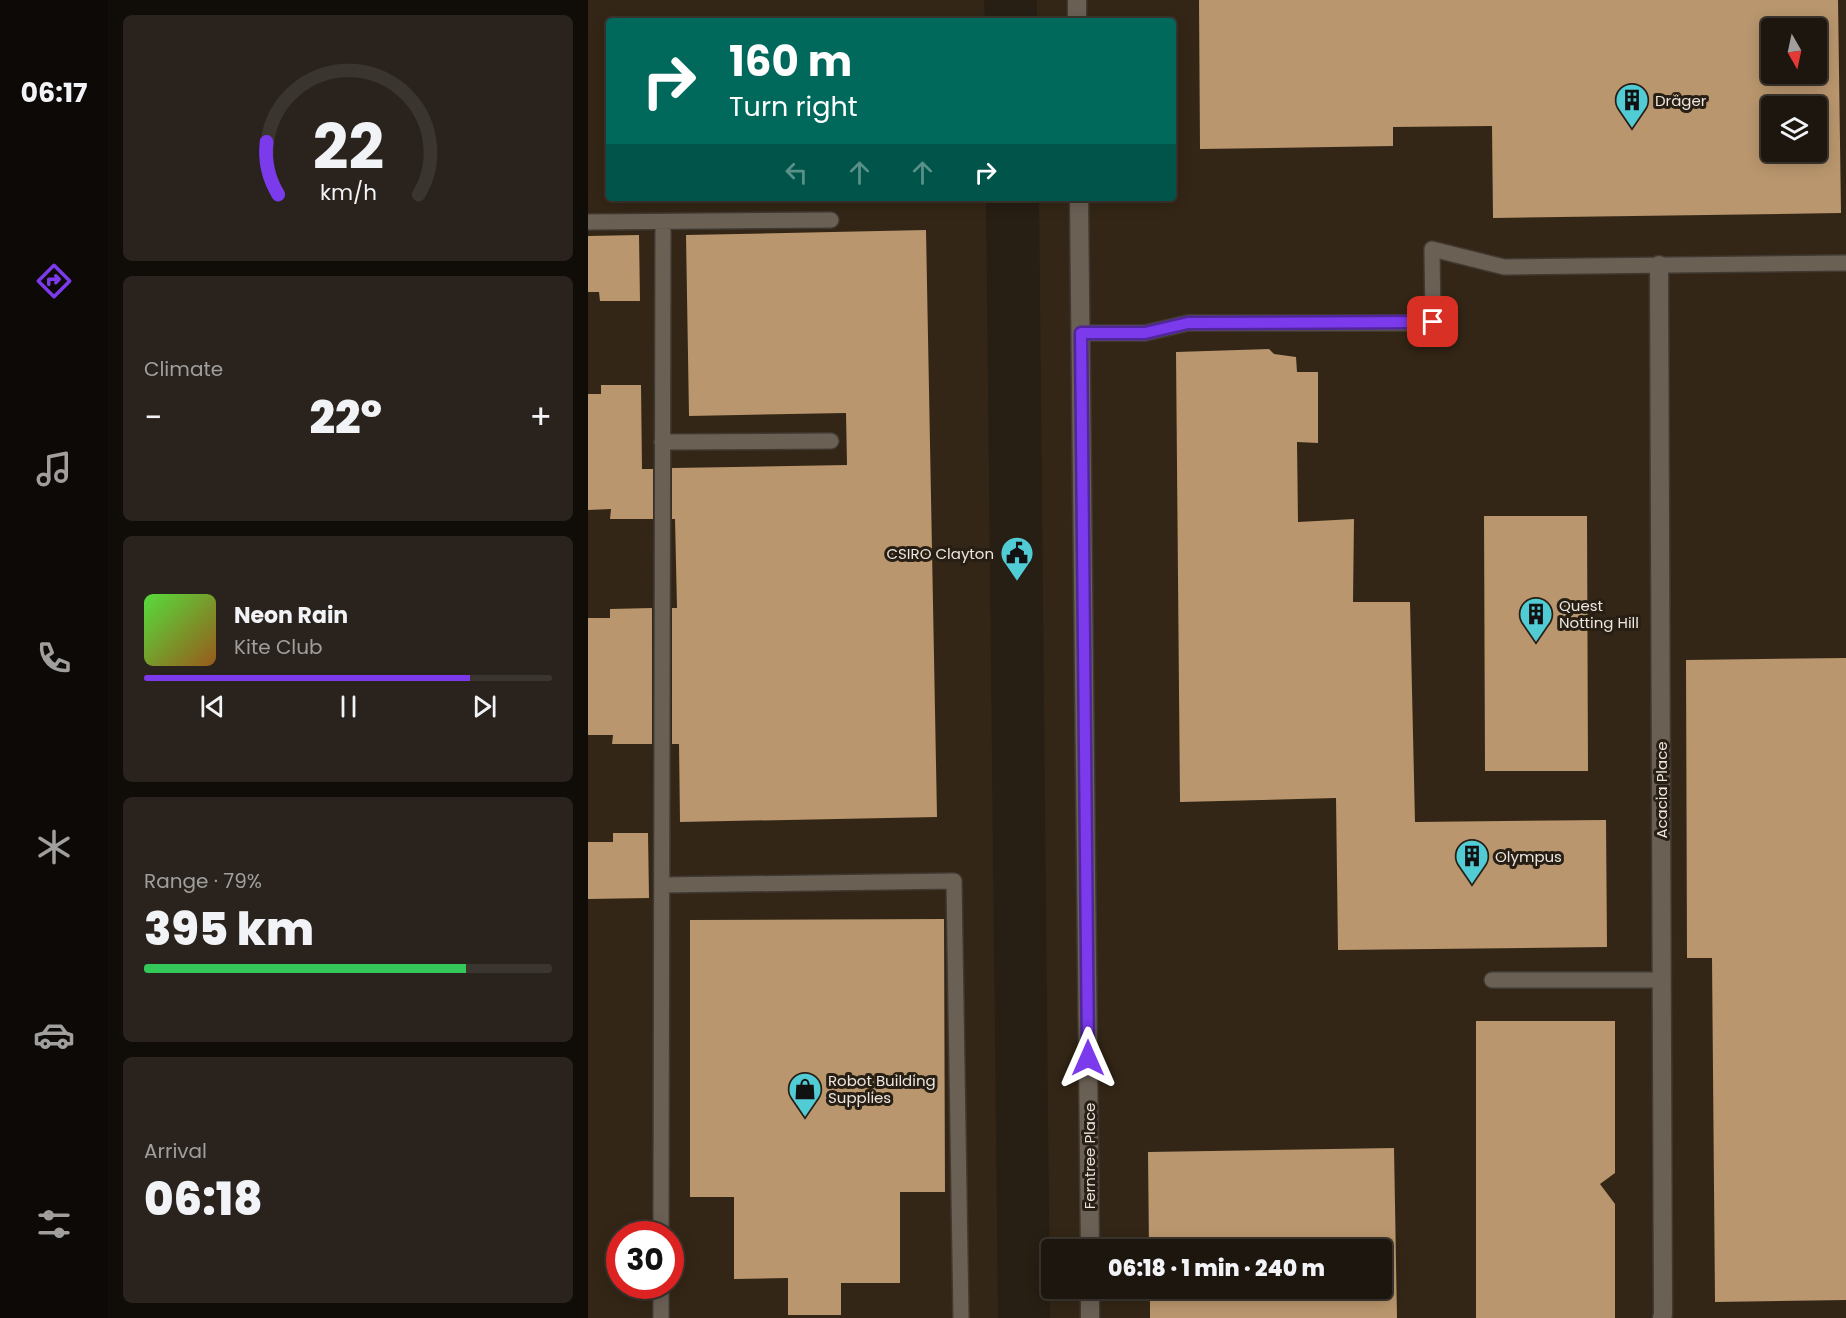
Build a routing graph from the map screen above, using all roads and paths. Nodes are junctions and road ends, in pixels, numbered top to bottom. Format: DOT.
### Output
graph roads {
  1 [pos="1077,0"];
  2 [pos="1077,18"];
  3 [pos="1079,201"];
  4 [pos="831,220"];
  5 [pos="588,222"];
  6 [pos="663,222"];
  7 [pos="1846,263"];
  8 [pos="1659,265"];
  9 [pos="1081,333"];
  10 [pos="831,441"];
  11 [pos="662,442"];
  12 [pos="662,885"];
  13 [pos="1492,980"];
  14 [pos="1662,980"];
  15 [pos="661,1221"];
  16 [pos="1090,1239"];
  17 [pos="661,1299"];
  18 [pos="1090,1299"];
  19 [pos="1663,1317"];
  20 [pos="661,1318"];
  21 [pos="961,1318"];
  22 [pos="1090,1318"];
  1 -- 2 [label="street"];
  3 -- 9 [label="street, Ferntree Place"];
  4 -- 6 [label="lane"];
  5 -- 6 [label="lane"];
  6 -- 11 [label="lane"];
  7 -- 8 [label="lane"];
  8 -- 9 [label="lane"];
  8 -- 14 [label="street, Acacia Place"];
  9 -- 16 [label="street, Ferntree Place"];
  10 -- 11 [label="lane"];
  11 -- 12 [label="lane"];
  12 -- 15 [label="lane"];
  12 -- 21 [label="lane"];
  13 -- 14 [label="lane"];
  14 -- 19 [label="street, Acacia Place"];
  17 -- 20 [label="lane"];
  18 -- 22 [label="street"];
}
